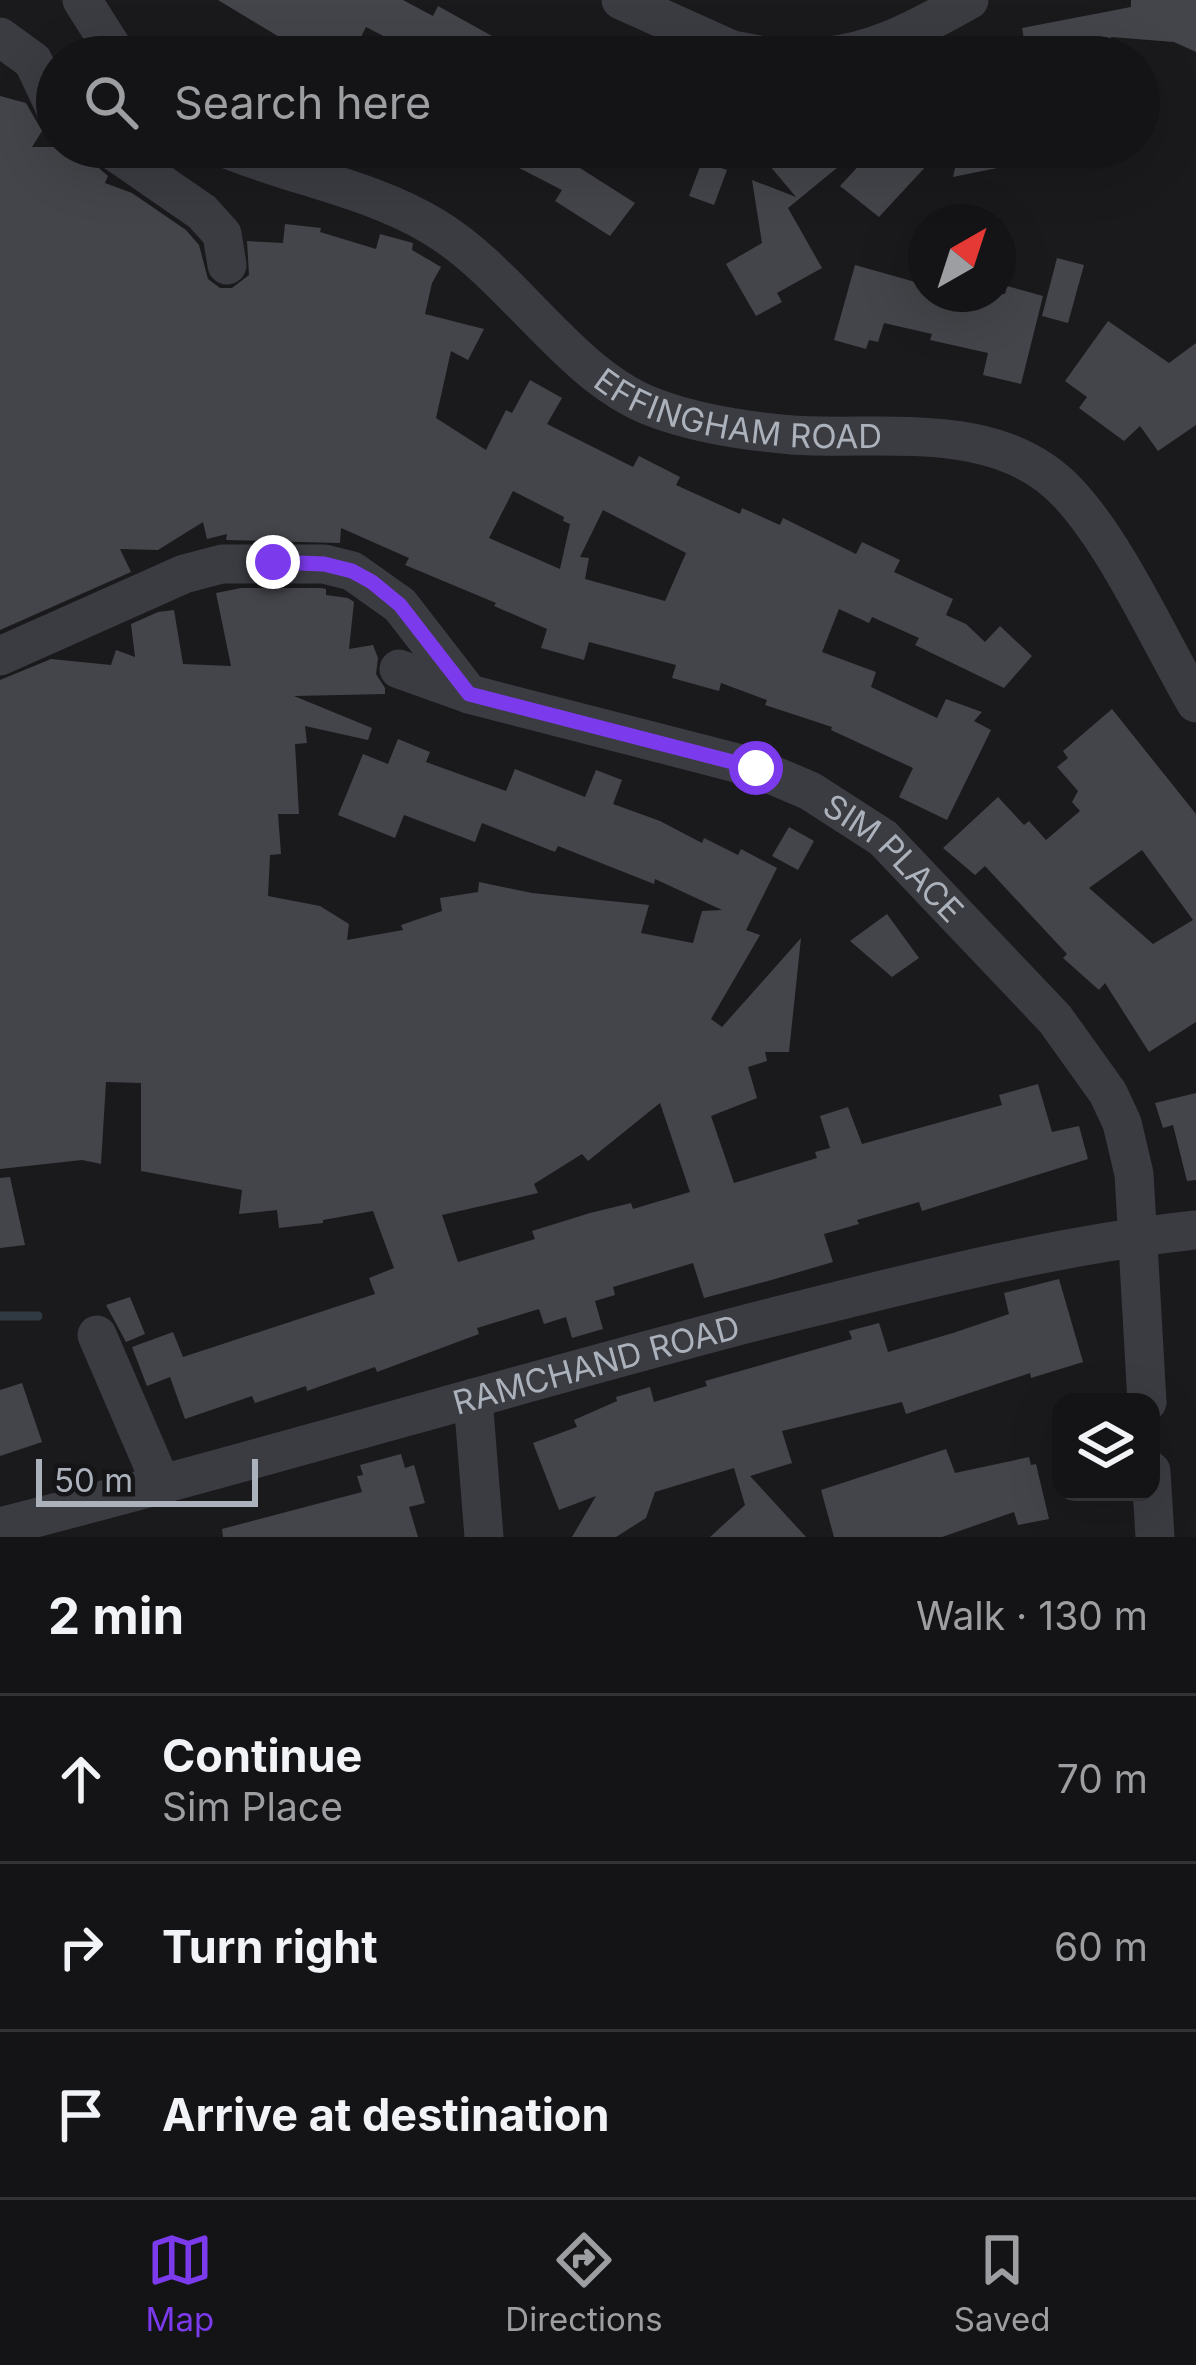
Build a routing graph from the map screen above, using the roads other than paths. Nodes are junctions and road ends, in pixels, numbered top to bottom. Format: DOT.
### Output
graph roads {
  1 [pos="82,0"];
  2 [pos="621,0"];
  3 [pos="968,0"];
  4 [pos="105,36"];
  5 [pos="701,36"];
  6 [pos="903,36"];
  7 [pos="0,37"];
  8 [pos="36,67"];
  9 [pos="138,168"];
  10 [pos="283,168"];
  11 [pos="227,265"];
  12 [pos="0,656"];
  13 [pos="399,669"];
  14 [pos="469,694"];
  15 [pos="1196,703"];
  16 [pos="1196,1230"];
  17 [pos="1138,1236"];
  18 [pos="97,1335"];
  19 [pos="1147,1393"];
  20 [pos="473,1398"];
  21 [pos="162,1486"];
  22 [pos="1152,1501"];
  23 [pos="0,1527"];
  24 [pos="484,1537"];
  25 [pos="1153,1537"];
  1 -- 4 [label="street"];
  2 -- 5 [label="street"];
  3 -- 6 [label="street"];
  7 -- 8 [label="street"];
  9 -- 11 [label="street"];
  10 -- 15 [label="street, EFFINGHAM ROAD"];
  12 -- 14 [label="street"];
  13 -- 14 [label="street, SIM PLACE"];
  14 -- 17 [label="street, SIM PLACE"];
  16 -- 17 [label="street, RAMCHAND ROAD"];
  17 -- 19 [label="street, SIM PLACE"];
  17 -- 20 [label="street, RAMCHAND ROAD"];
  18 -- 21 [label="street"];
  20 -- 21 [label="street, RAMCHAND ROAD"];
  20 -- 24 [label="street"];
  21 -- 23 [label="street, RAMCHAND ROAD"];
  22 -- 25 [label="street"];
}
